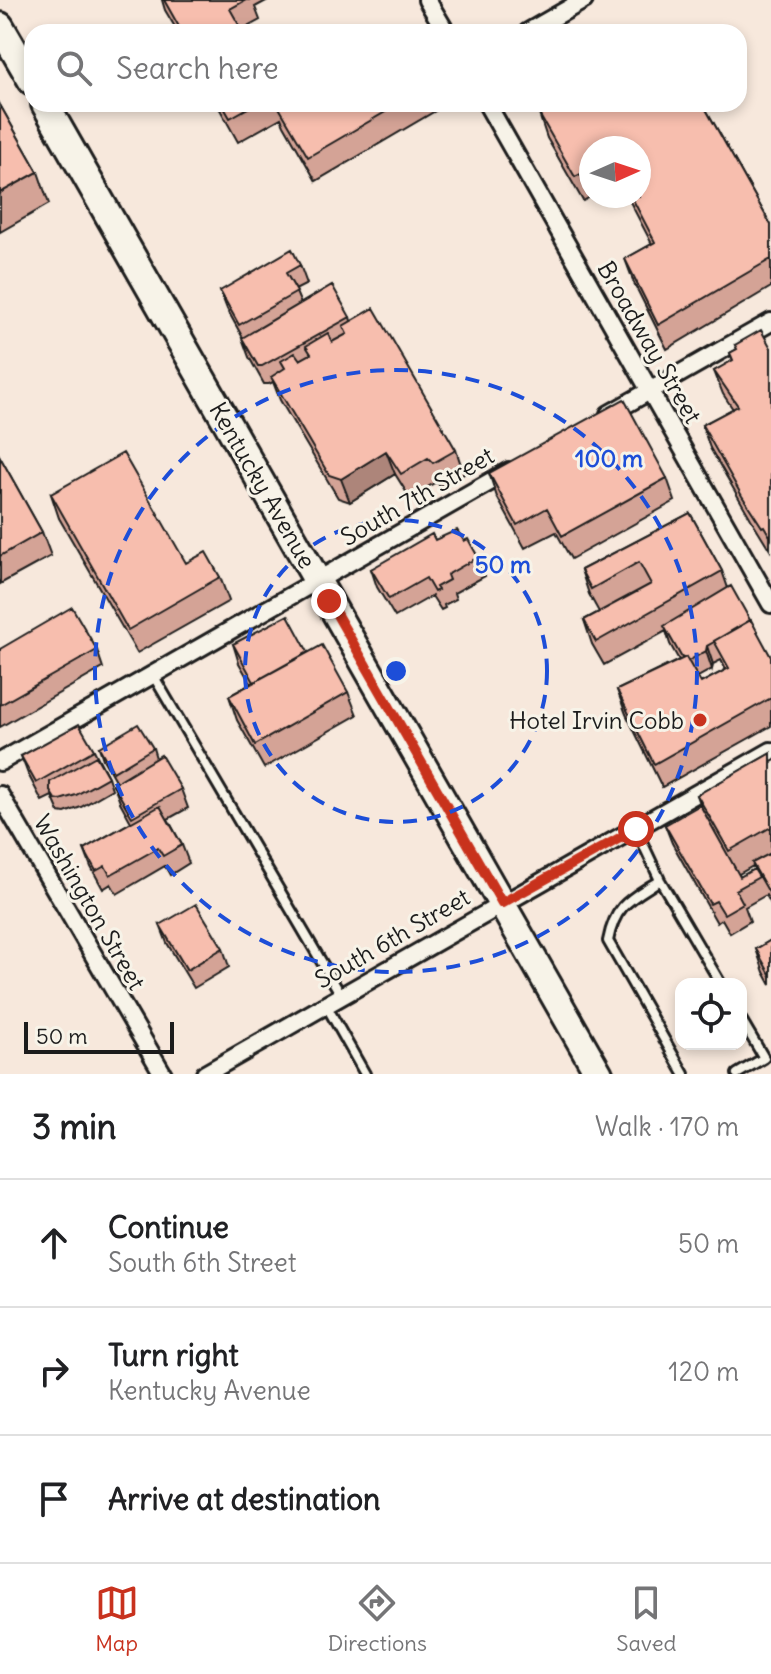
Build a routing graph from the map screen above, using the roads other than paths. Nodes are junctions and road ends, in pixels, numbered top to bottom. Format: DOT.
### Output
graph roads {
  1 [pos="427,0"];
  2 [pos="584,0"];
  3 [pos="441,24"];
  4 [pos="542,24"];
  5 [pos="0,26"];
  6 [pos="24,67"];
  7 [pos="50,112"];
  8 [pos="492,112"];
  9 [pos="771,322"];
  10 [pos="650,391"];
  11 [pos="598,421"];
  12 [pos="530,459"];
  13 [pos="318,580"];
  14 [pos="771,604"];
  15 [pos="153,674"];
  16 [pos="771,751"];
  17 [pos="0,762"];
  18 [pos="0,795"];
  19 [pos="636,829"];
  20 [pos="660,880"];
  21 [pos="502,903"];
  22 [pos="717,978"];
  23 [pos="341,995"];
  24 [pos="325,1004"];
  25 [pos="747,1029"];
  26 [pos="163,1074"];
  27 [pos="205,1074"];
  28 [pos="365,1074"];
  29 [pos="599,1074"];
  30 [pos="684,1074"];
  31 [pos="737,1074"];
  1 -- 3 [label="street"];
  2 -- 4 [label="street"];
  5 -- 6 [label="main road"];
  7 -- 13 [label="main road, Kentucky Avenue"];
  8 -- 10 [label="street, Broadway Street"];
  9 -- 10 [label="street"];
  10 -- 11 [label="street"];
  10 -- 14 [label="street, Broadway Street"];
  12 -- 13 [label="street, South 7th Street"];
  13 -- 15 [label="street, South 7th Street"];
  13 -- 21 [label="main road, Kentucky Avenue"];
  15 -- 17 [label="street, South 7th Street"];
  15 -- 23 [label="lane"];
  16 -- 19 [label="street, South 6th Street"];
  18 -- 26 [label="street, Washington Street"];
  19 -- 20 [label="lane"];
  19 -- 21 [label="street, South 6th Street"];
  20 -- 22 [label="lane"];
  20 -- 30 [label="lane"];
  21 -- 23 [label="street, South 6th Street"];
  21 -- 29 [label="main road, Kentucky Avenue"];
  23 -- 24 [label="street, South 6th Street"];
  24 -- 27 [label="street, South 6th Street"];
  24 -- 28 [label="lane"];
  25 -- 31 [label="lane"];
}
